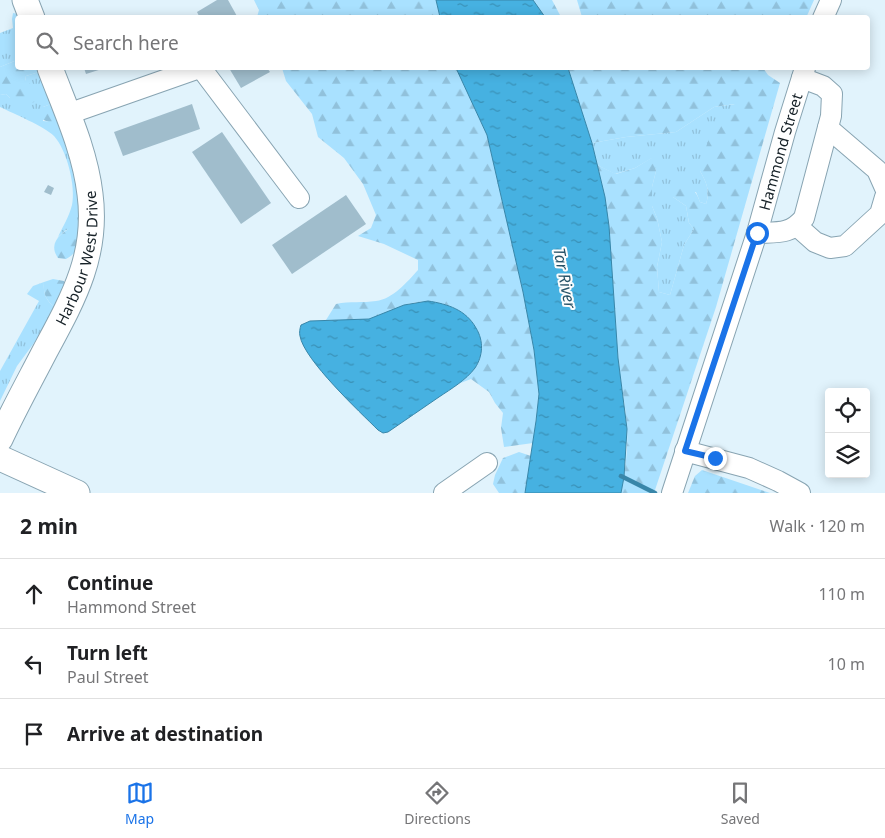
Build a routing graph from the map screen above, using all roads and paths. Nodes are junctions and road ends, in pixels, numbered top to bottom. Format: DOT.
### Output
graph roads {
  1 [pos="25,0"];
  2 [pos="831,0"];
  3 [pos="31,15"];
  4 [pos="824,15"];
  5 [pos="51,70"];
  6 [pos="194,70"];
  7 [pos="202,70"];
  8 [pos="804,73"];
  9 [pos="68,114"];
  10 [pos="828,128"];
  11 [pos="885,188"];
  12 [pos="885,197"];
  13 [pos="298,198"];
  14 [pos="797,226"];
  15 [pos="757,233"];
  16 [pos="0,439"];
  17 [pos="685,451"];
  18 [pos="0,458"];
  19 [pos="487,463"];
  20 [pos="77,493"];
  21 [pos="444,493"];
  22 [pos="672,493"];
  23 [pos="800,493"];
  1 -- 3 [label="main road"];
  2 -- 4 [label="street"];
  5 -- 9 [label="main road, Harbour West Drive"];
  6 -- 9 [label="street"];
  7 -- 13 [label="street"];
  8 -- 10 [label="street"];
  8 -- 15 [label="street, Hammond Street"];
  9 -- 16 [label="main road, Harbour West Drive"];
  10 -- 11 [label="street"];
  10 -- 14 [label="street"];
  12 -- 14 [label="street"];
  14 -- 15 [label="street"];
  15 -- 17 [label="street, Hammond Street"];
  17 -- 22 [label="street, Hammond Street"];
  17 -- 23 [label="street"];
  18 -- 20 [label="main road"];
  19 -- 21 [label="street"];
}
